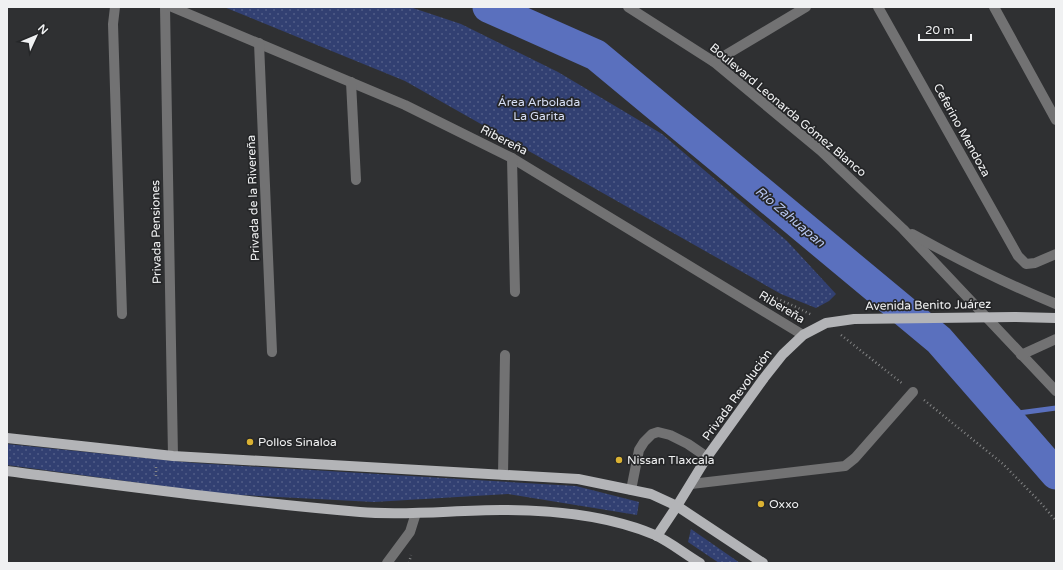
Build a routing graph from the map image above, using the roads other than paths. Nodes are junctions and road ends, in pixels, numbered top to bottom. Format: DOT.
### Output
graph roads {
  1 [pos="115,7"];
  2 [pos="165,7"];
  3 [pos="172,7"];
  4 [pos="628,7"];
  5 [pos="806,7"];
  6 [pos="878,7"];
  7 [pos="994,7"];
  8 [pos="260,43"];
  9 [pos="714,62"];
  10 [pos="351,82"];
  11 [pos="1056,120"];
  12 [pos="512,158"];
  13 [pos="356,180"];
  14 [pos="903,229"];
  15 [pos="1056,254"];
  16 [pos="515,292"];
  17 [pos="1056,304"];
  18 [pos="122,314"];
  19 [pos="1056,318"];
  20 [pos="803,335"];
  21 [pos="1056,339"];
  22 [pos="272,352"];
  23 [pos="505,355"];
  24 [pos="1021,355"];
  25 [pos="1056,391"];
  26 [pos="913,392"];
  27 [pos="7,438"];
  28 [pos="173,456"];
  29 [pos="707,457"];
  30 [pos="7,471"];
  31 [pos="503,475"];
  32 [pos="691,484"];
  33 [pos="631,490"];
  34 [pos="677,506"];
  35 [pos="416,513"];
  36 [pos="657,536"];
  37 [pos="388,563"];
  38 [pos="700,563"];
  39 [pos="763,563"];
  1 -- 18 [label="street"];
  2 -- 28 [label="street, Privada Pensiones"];
  3 -- 8 [label="street, Ribereña"];
  4 -- 9 [label="street, Boulevard Leonarda Gómez Blanco"];
  5 -- 9 [label="street"];
  6 -- 15 [label="street, Ceferino Mendoza"];
  7 -- 11 [label="street"];
  8 -- 10 [label="street, Ribereña"];
  8 -- 22 [label="street, Privada de la Rivereña"];
  9 -- 14 [label="street, Boulevard Leonarda Gómez Blanco"];
  10 -- 12 [label="street, Ribereña"];
  10 -- 13 [label="street"];
  12 -- 16 [label="street"];
  12 -- 20 [label="street, Ribereña"];
  14 -- 17 [label="street"];
  14 -- 24 [label="street"];
  19 -- 20 [label="main road, Avenida Benito Juárez"];
  20 -- 29 [label="main road, Privada Revolución"];
  21 -- 24 [label="street"];
  23 -- 31 [label="street"];
  24 -- 25 [label="street"];
  26 -- 32 [label="street"];
  27 -- 28 [label="main road"];
  28 -- 31 [label="main road"];
  29 -- 32 [label="main road, Privada Revolución"];
  29 -- 33 [label="street"];
  30 -- 35 [label="main road"];
  31 -- 33 [label="main road"];
  32 -- 34 [label="main road, Privada Revolución"];
  33 -- 34 [label="main road"];
  34 -- 36 [label="main road, Privada Revolución"];
  34 -- 39 [label="main road"];
  35 -- 36 [label="main road"];
  35 -- 37 [label="street"];
  36 -- 38 [label="main road"];
}
